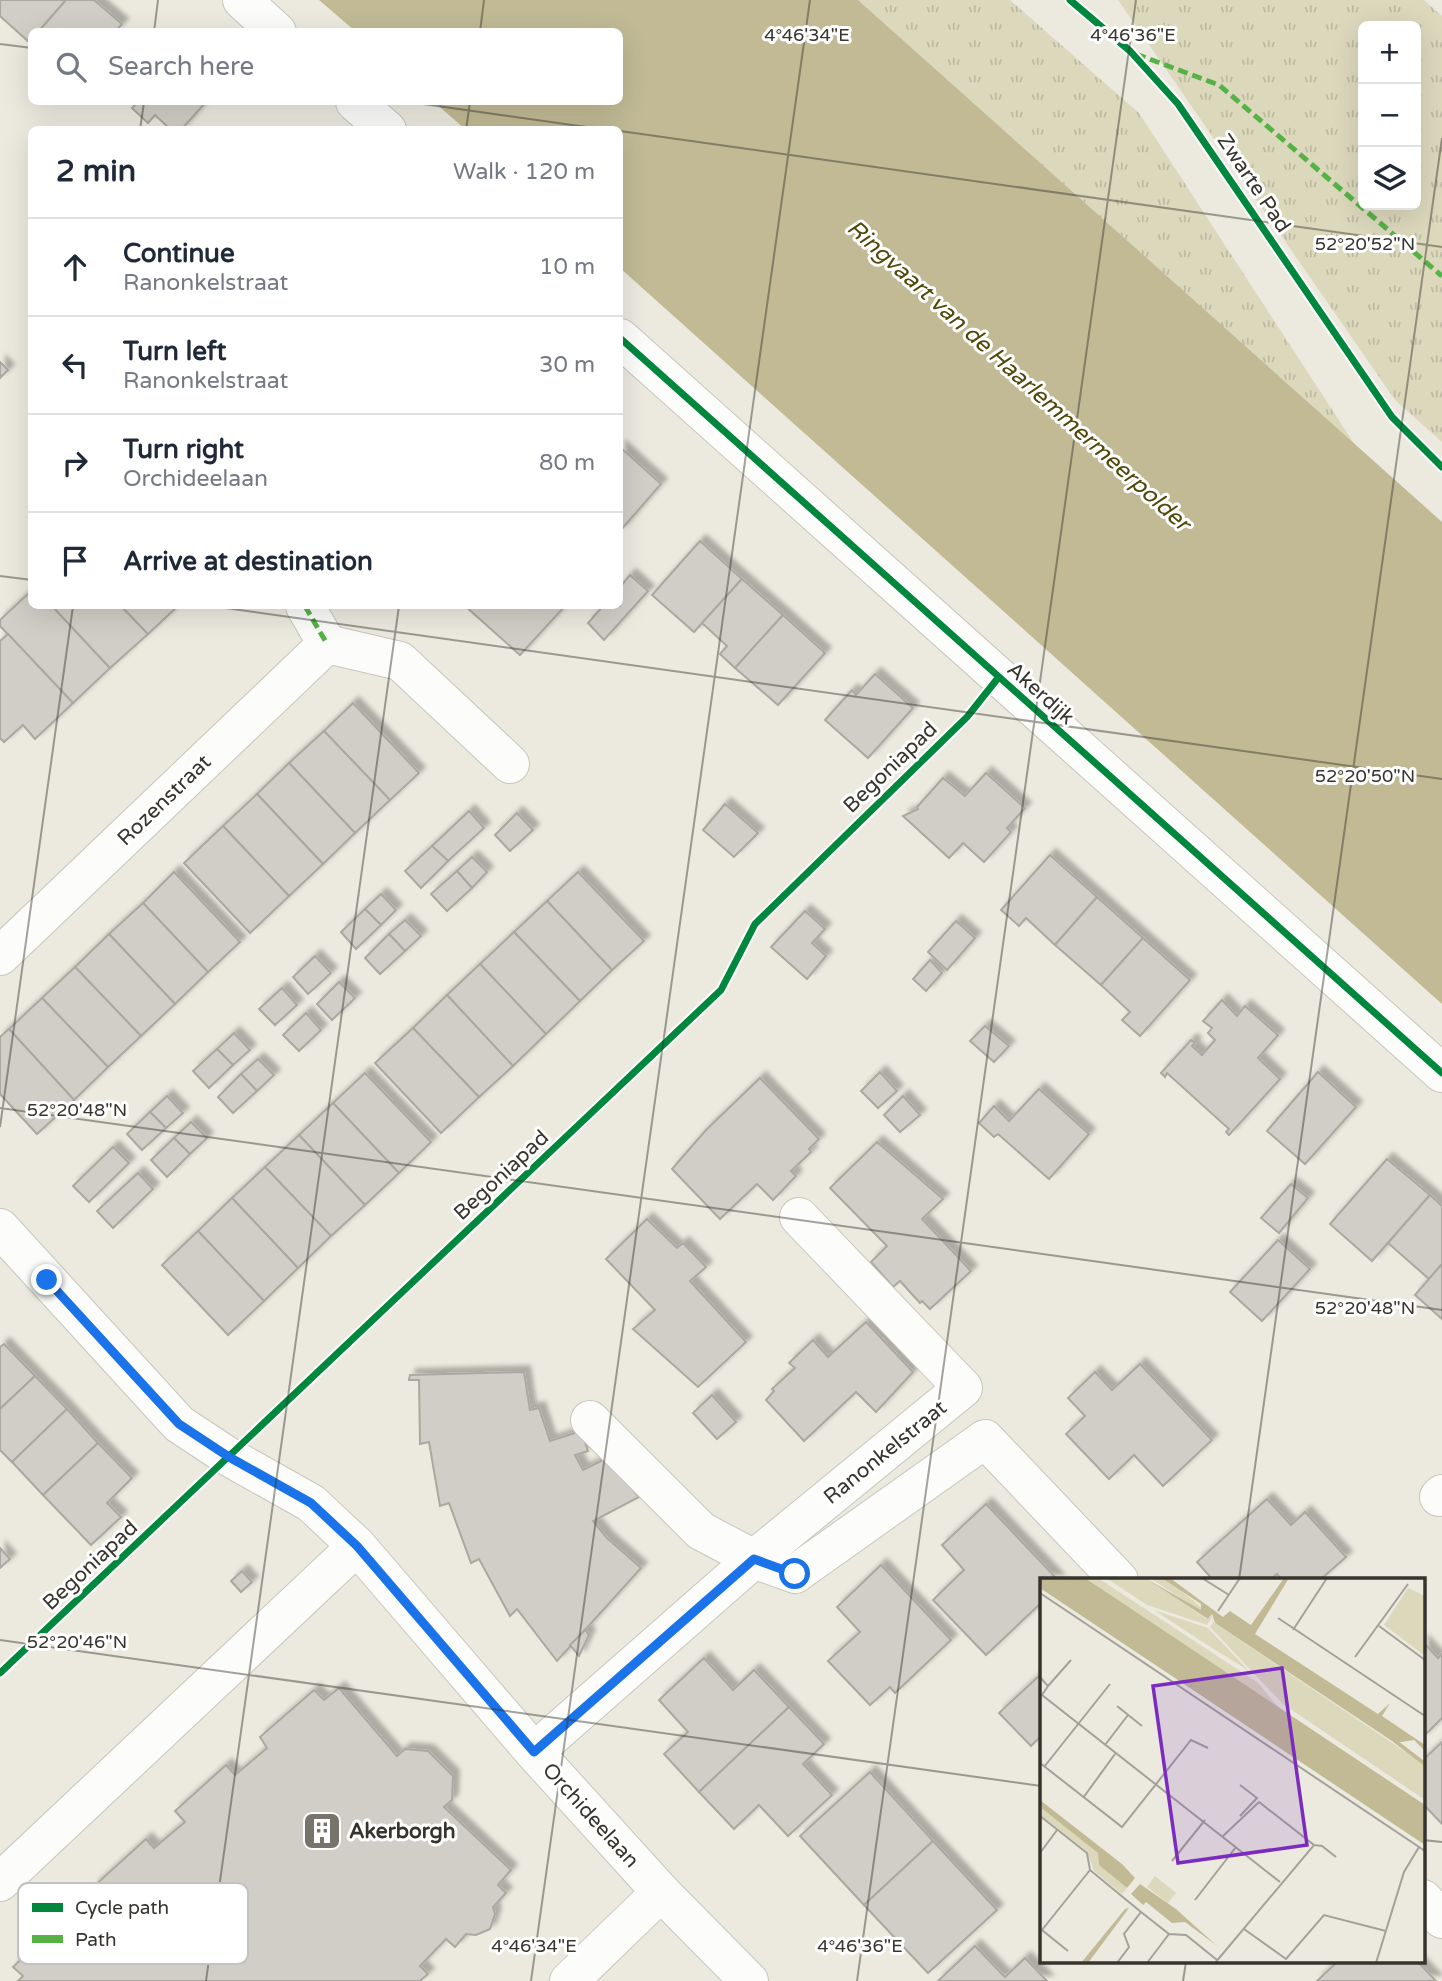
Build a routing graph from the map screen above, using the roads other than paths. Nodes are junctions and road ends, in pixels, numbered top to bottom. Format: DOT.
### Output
graph roads {
  1 [pos="242,0"];
  2 [pos="273,28"];
  3 [pos="358,105"];
  4 [pos="382,126"];
  5 [pos="623,341"];
  6 [pos="307,609"];
  7 [pos="327,644"];
  8 [pos="509,765"];
  9 [pos="0,956"];
  10 [pos="1442,1073"];
  11 [pos="799,1217"];
  12 [pos="0,1228"];
  13 [pos="590,1420"];
  14 [pos="357,1546"];
  15 [pos="754,1559"];
  16 [pos="1117,1578"];
  17 [pos="534,1752"];
  18 [pos="0,1882"];
  19 [pos="661,1892"];
  20 [pos="1424,1900"];
  21 [pos="1442,1919"];
  22 [pos="569,1981"];
  23 [pos="749,1981"];
  1 -- 2 [label="street"];
  3 -- 4 [label="street"];
  5 -- 10 [label="street, Akerdijk"];
  6 -- 7 [label="street"];
  7 -- 8 [label="street"];
  7 -- 9 [label="street, Rozenstraat"];
  11 -- 15 [label="street, Ranonkelstraat"];
  12 -- 14 [label="street, Orchideelaan"];
  13 -- 15 [label="street, Ranonkelstraat"];
  14 -- 17 [label="street, Orchideelaan"];
  14 -- 18 [label="street"];
  15 -- 16 [label="street, Ranonkelstraat"];
  15 -- 17 [label="street, Ranonkelstraat"];
  17 -- 19 [label="street, Orchideelaan"];
  19 -- 22 [label="street"];
  19 -- 23 [label="street, Orchideelaan"];
  20 -- 21 [label="street"];
}
